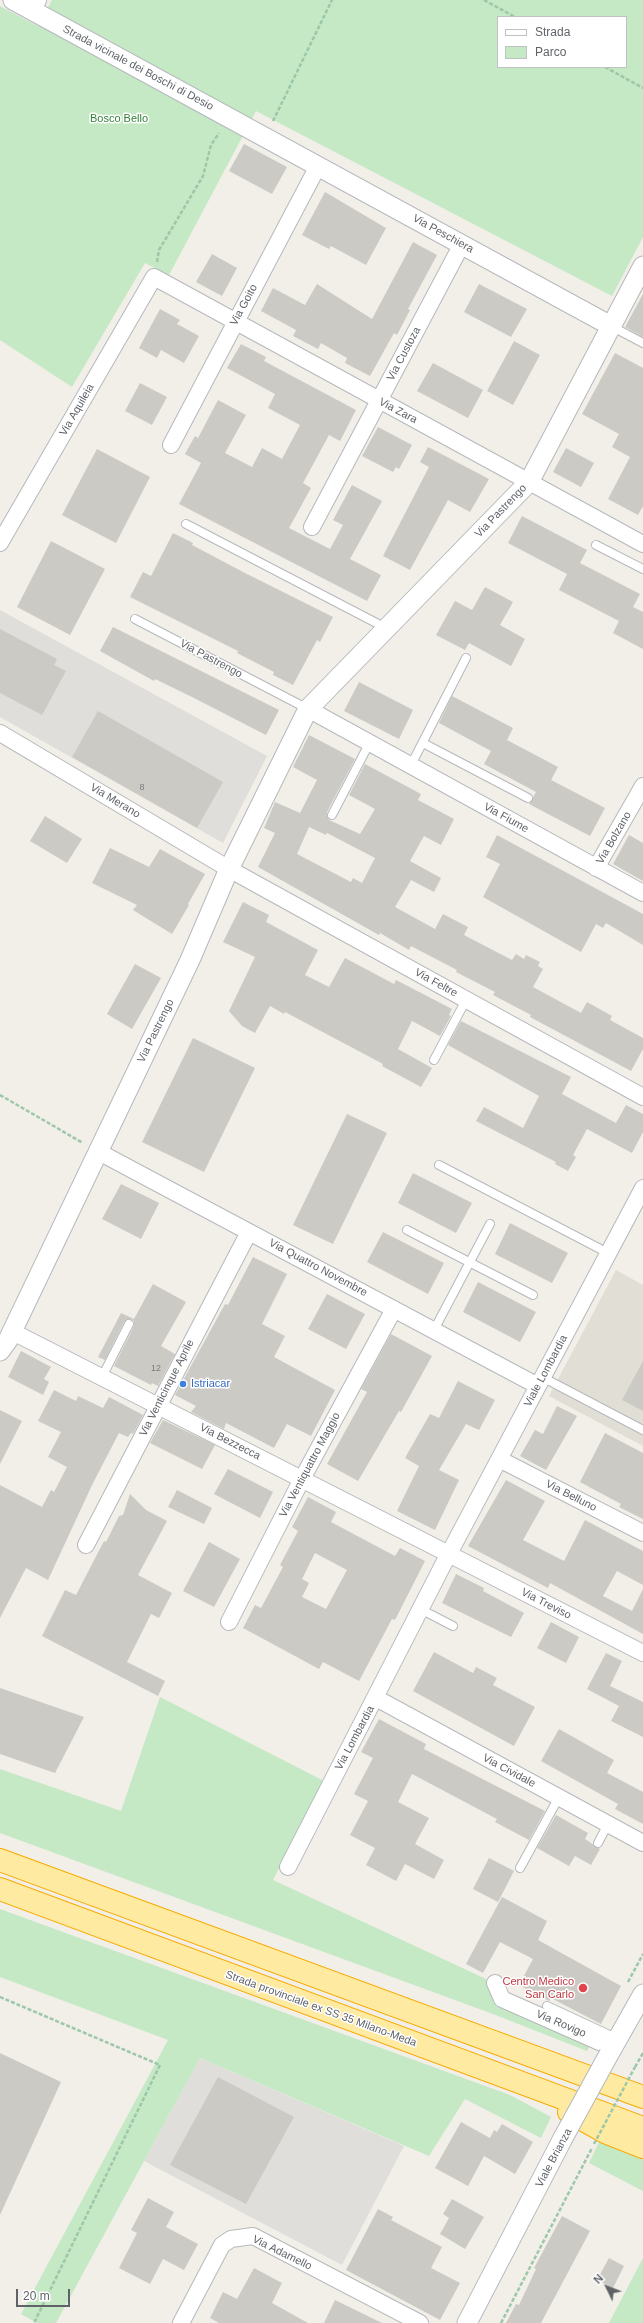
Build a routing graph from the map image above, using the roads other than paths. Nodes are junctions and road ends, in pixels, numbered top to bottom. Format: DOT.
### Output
graph roads {
  1 [pos="13,0"];
  2 [pos="36,6"];
  3 [pos="235,121"];
  4 [pos="318,166"];
  5 [pos="462,244"];
  6 [pos="643,266"];
  7 [pos="154,277"];
  8 [pos="235,323"];
  9 [pos="611,326"];
  10 [pos="643,343"];
  11 [pos="380,401"];
  12 [pos="171,445"];
  13 [pos="529,482"];
  14 [pos="186,524"];
  15 [pos="312,527"];
  16 [pos="1,540"];
  17 [pos="643,544"];
  18 [pos="596,545"];
  19 [pos="643,569"];
  20 [pos="136,619"];
  21 [pos="387,629"];
  22 [pos="466,658"];
  23 [pos="308,709"];
  24 [pos="0,733"];
  25 [pos="370,742"];
  26 [pos="422,743"];
  27 [pos="411,766"];
  28 [pos="643,786"];
  29 [pos="528,798"];
  30 [pos="332,815"];
  31 [pos="596,868"];
  32 [pos="229,869"];
  33 [pos="643,893"];
  34 [pos="466,1000"];
  35 [pos="434,1060"];
  36 [pos="643,1097"];
  37 [pos="97,1151"];
  38 [pos="439,1165"];
  39 [pos="642,1194"];
  40 [pos="490,1224"];
  41 [pos="406,1230"];
  42 [pos="249,1232"];
  43 [pos="608,1253"];
  44 [pos="469,1263"];
  45 [pos="533,1295"];
  46 [pos="394,1309"];
  47 [pos="129,1324"];
  48 [pos="434,1330"];
  49 [pos="11,1331"];
  50 [pos="0,1351"];
  51 [pos="102,1377"];
  52 [pos="540,1381"];
  53 [pos="158,1405"];
  54 [pos="643,1430"];
  55 [pos="499,1459"];
  56 [pos="302,1479"];
  57 [pos="643,1533"];
  58 [pos="86,1546"];
  59 [pos="449,1555"];
  60 [pos="422,1610"];
  61 [pos="229,1622"];
  62 [pos="453,1626"];
  63 [pos="643,1653"];
  64 [pos="376,1698"];
  65 [pos="559,1798"];
  66 [pos="608,1824"];
  67 [pos="598,1843"];
  68 [pos="643,1843"];
  69 [pos="0,1860"];
  70 [pos="288,1867"];
  71 [pos="520,1868"];
  72 [pos="0,1889"];
  73 [pos="495,1983"];
  74 [pos="643,1994"];
  75 [pos="547,2006"];
  76 [pos="614,2047"];
  77 [pos="517,2081"];
  78 [pos="643,2097"];
  79 [pos="643,2128"];
  80 [pos="643,2147"];
  81 [pos="181,2323"];
  82 [pos="420,2323"];
  83 [pos="467,2323"];
  1 -- 2 [label="street, Strada vicinale dei Boschi di Desio"];
  2 -- 3 [label="street, Strada vicinale dei Boschi di Desio"];
  3 -- 4 [label="street, Via Peschiera"];
  4 -- 5 [label="street, Via Peschiera"];
  4 -- 8 [label="street, Via Goito"];
  5 -- 9 [label="street, Via Peschiera"];
  5 -- 11 [label="street, Via Custoza"];
  6 -- 9 [label="street, Via Pastrengo"];
  7 -- 8 [label="street, Via Zara"];
  7 -- 16 [label="street, Via Aquileia"];
  8 -- 11 [label="street, Via Zara"];
  8 -- 12 [label="street, Via Goito"];
  9 -- 10 [label="lane, Via Peschiera"];
  9 -- 13 [label="street, Via Pastrengo"];
  11 -- 13 [label="street, Via Zara"];
  11 -- 15 [label="street, Via Custoza"];
  13 -- 17 [label="street, Via Zara"];
  13 -- 21 [label="street, Via Pastrengo"];
  14 -- 21 [label="lane"];
  18 -- 19 [label="lane"];
  20 -- 23 [label="lane, Via Pastrengo"];
  21 -- 23 [label="street, Via Pastrengo"];
  22 -- 26 [label="lane"];
  23 -- 25 [label="street, Via Fiume"];
  23 -- 32 [label="street, Via Pastrengo"];
  24 -- 32 [label="street, Via Merano"];
  25 -- 27 [label="street, Via Fiume"];
  25 -- 30 [label="lane"];
  26 -- 27 [label="lane"];
  26 -- 29 [label="lane"];
  27 -- 31 [label="street, Via Fiume"];
  28 -- 31 [label="street, Via Bolzano"];
  31 -- 33 [label="street, Via Fiume"];
  32 -- 34 [label="street, Via Feltre"];
  32 -- 37 [label="street, Via Pastrengo"];
  34 -- 35 [label="lane"];
  34 -- 36 [label="street, Via Feltre"];
  37 -- 42 [label="street, Via Quattro Novembre"];
  37 -- 49 [label="street, Via Pastrengo"];
  38 -- 43 [label="lane"];
  39 -- 43 [label="street, Viale Lombardia"];
  40 -- 44 [label="lane"];
  41 -- 44 [label="lane"];
  42 -- 46 [label="street, Via Quattro Novembre"];
  42 -- 53 [label="street, Via Venticinque Aprile"];
  43 -- 52 [label="street, Viale Lombardia"];
  44 -- 45 [label="lane"];
  44 -- 48 [label="lane"];
  46 -- 48 [label="street, Via Quattro Novembre"];
  46 -- 56 [label="street, Via Ventiquattro Maggio"];
  47 -- 51 [label="lane"];
  48 -- 52 [label="street, Via Quattro Novembre"];
  49 -- 50 [label="street, Via Pastrengo"];
  49 -- 51 [label="street, Via Bezzecca"];
  51 -- 53 [label="street, Via Bezzecca"];
  52 -- 54 [label="lane"];
  52 -- 55 [label="street, Viale Lombardia"];
  53 -- 56 [label="street, Via Bezzecca"];
  53 -- 58 [label="street, Via Venticinque Aprile"];
  55 -- 57 [label="street, Via Belluno"];
  55 -- 59 [label="street, Viale Lombardia"];
  56 -- 59 [label="street, Via Bezzecca"];
  56 -- 61 [label="street, Via Ventiquattro Maggio"];
  59 -- 60 [label="street, Via Lombardia"];
  59 -- 63 [label="street, Via Treviso"];
  60 -- 62 [label="lane"];
  60 -- 64 [label="street, Via Lombardia"];
  64 -- 65 [label="street, Via Cividale"];
  64 -- 70 [label="street, Via Lombardia"];
  65 -- 66 [label="street, Via Cividale"];
  65 -- 71 [label="lane"];
  66 -- 67 [label="lane"];
  66 -- 68 [label="street, Via Cividale"];
  69 -- 78 [label="highway"];
  72 -- 77 [label="highway, Strada provinciale ex SS 35 Milano-Meda"];
  73 -- 76 [label="street, Via Rovigo"];
  74 -- 76 [label="street, Viale Brianza"];
  75 -- 76 [label="lane"];
  76 -- 83 [label="street, Viale Brianza, bridge"];
  77 -- 79 [label="highway, Strada provinciale ex SS 35 Milano-Meda"];
  77 -- 80 [label="highway"];
  81 -- 82 [label="street, Via Adamello"];
}
